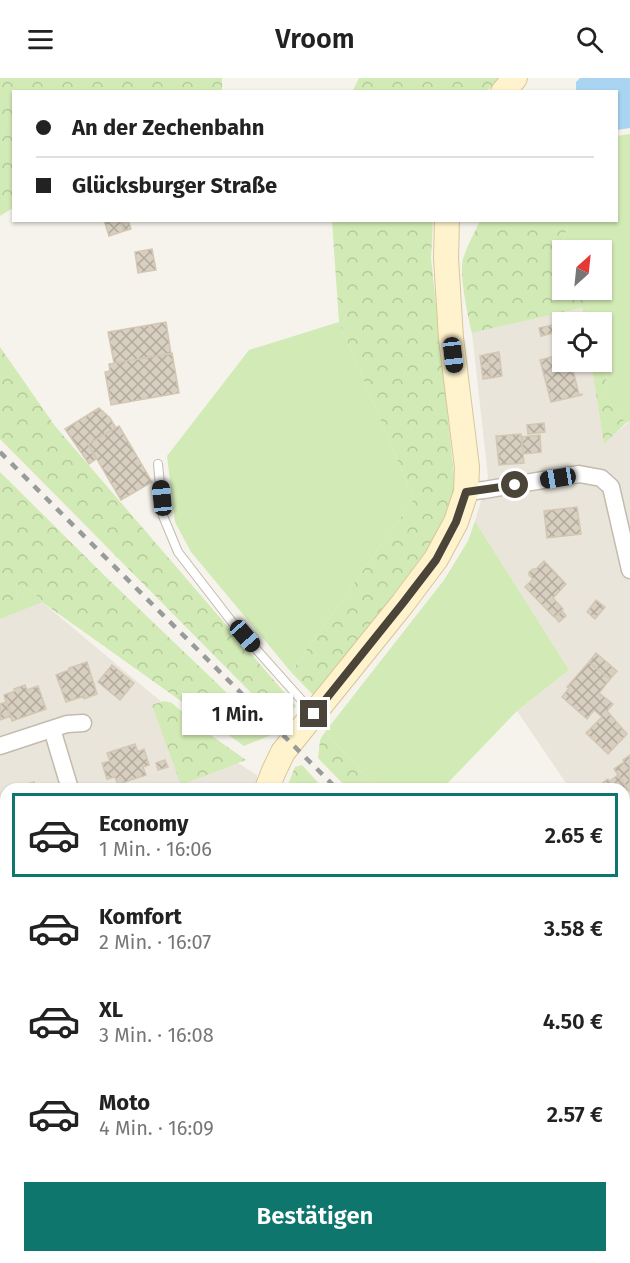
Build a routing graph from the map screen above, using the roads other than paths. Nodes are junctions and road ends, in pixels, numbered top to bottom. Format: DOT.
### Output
graph roads {
  1 [pos="515,78"];
  2 [pos="505,90"];
  3 [pos="447,222"];
  4 [pos="158,464"];
  5 [pos="466,492"];
  6 [pos="630,570"];
  7 [pos="314,714"];
  8 [pos="83,723"];
  9 [pos="52,729"];
  10 [pos="0,746"];
  11 [pos="68,783"];
  12 [pos="269,783"];
  1 -- 2 [label="main road"];
  3 -- 5 [label="main road"];
  4 -- 7 [label="lane"];
  5 -- 6 [label="street"];
  5 -- 7 [label="main road"];
  7 -- 12 [label="main road"];
  8 -- 9 [label="street"];
  9 -- 10 [label="street"];
  9 -- 11 [label="street"];
}
